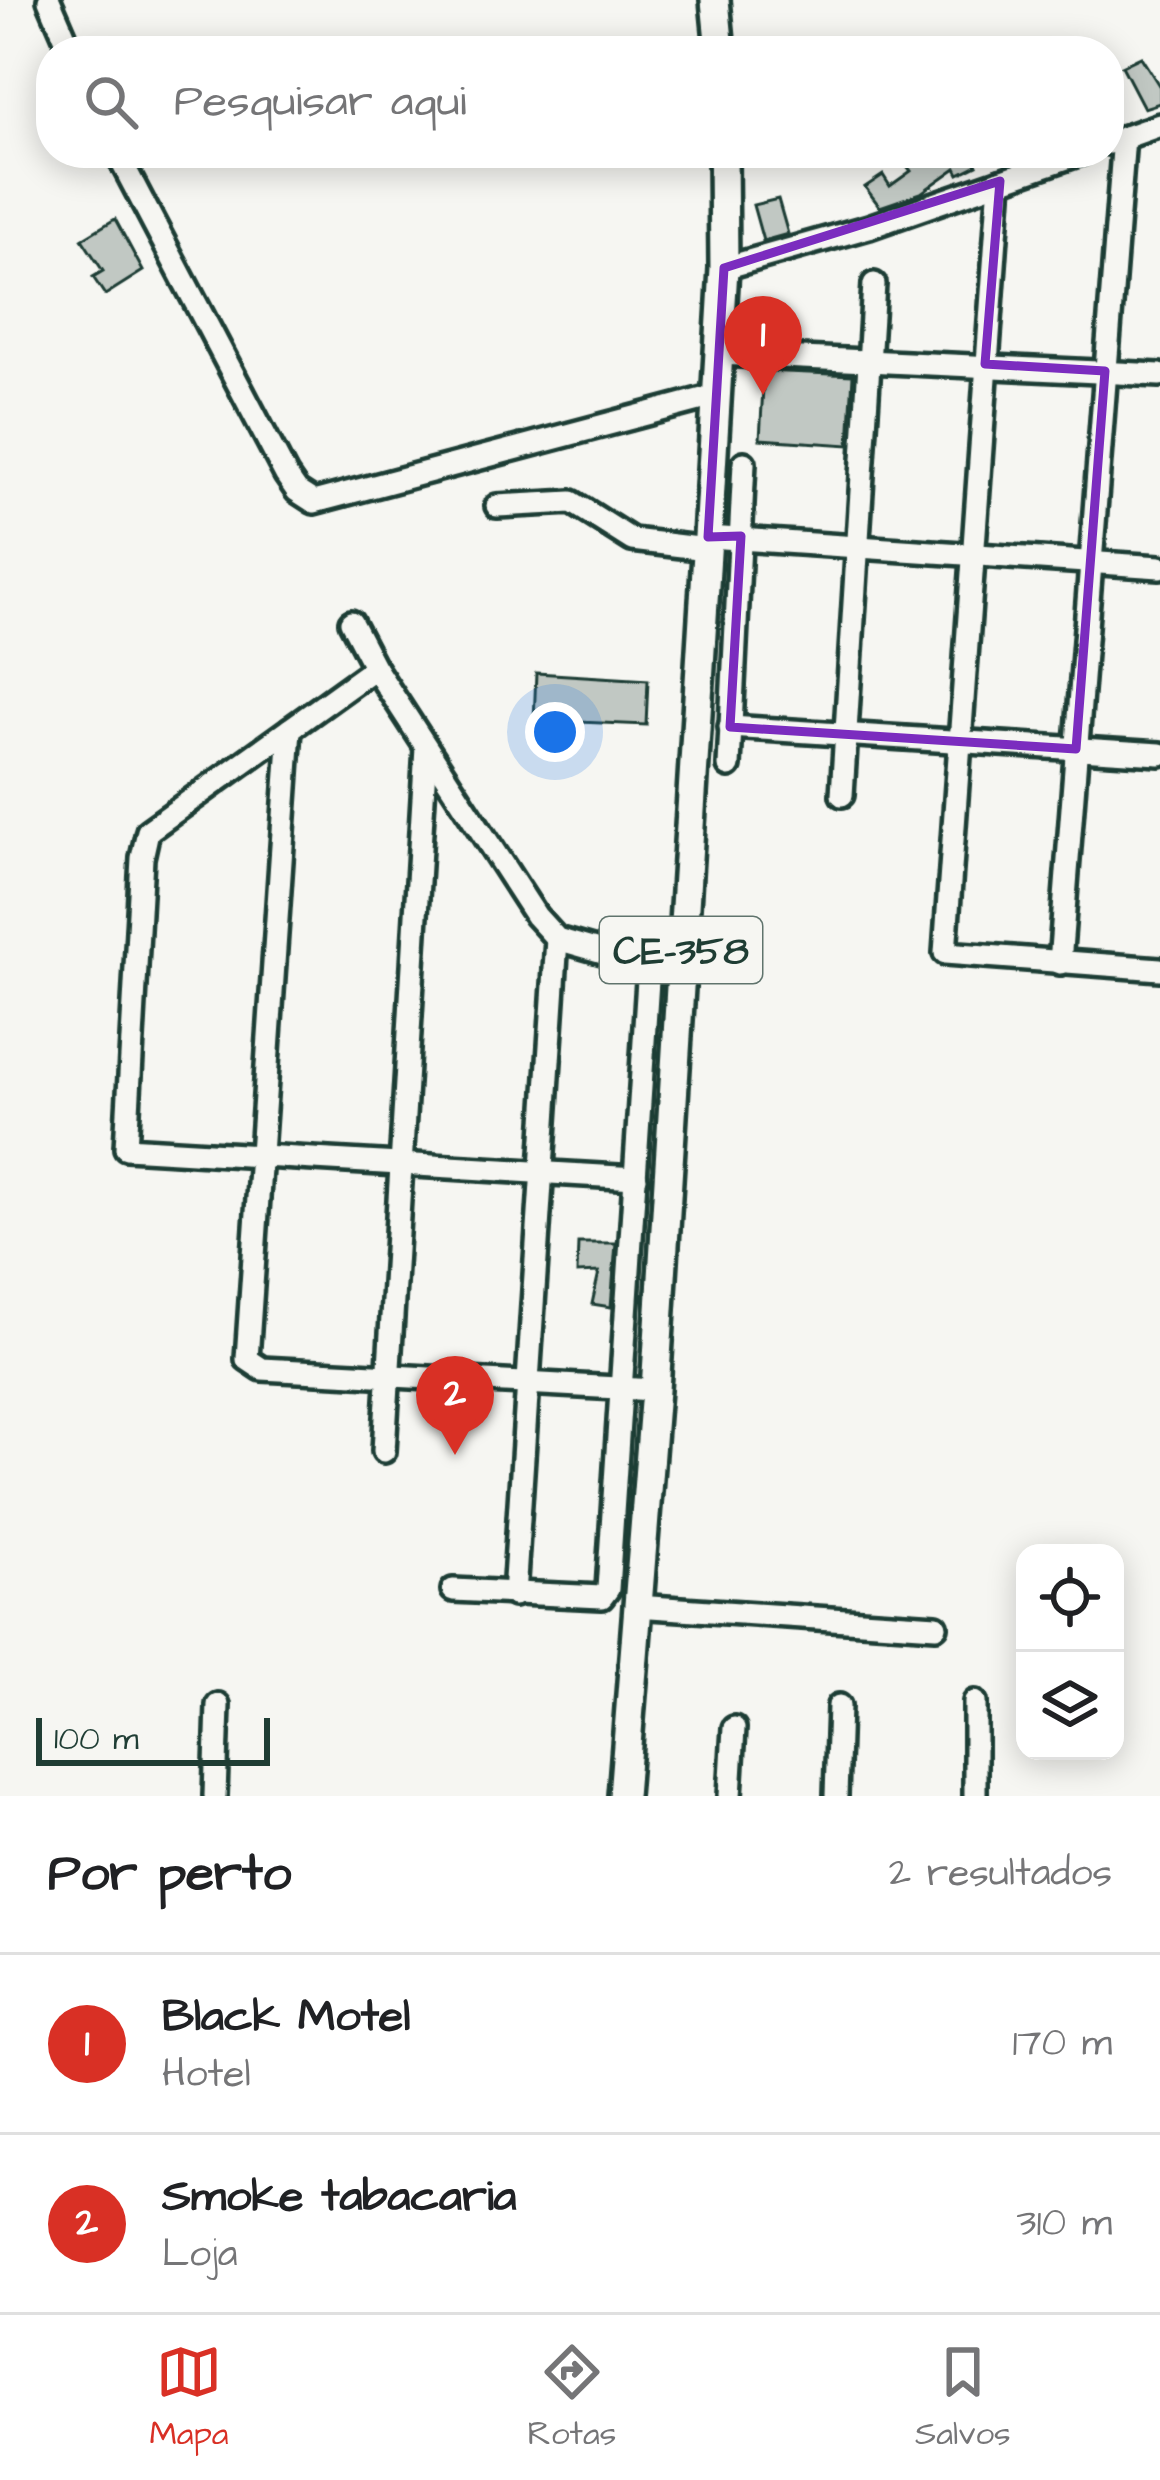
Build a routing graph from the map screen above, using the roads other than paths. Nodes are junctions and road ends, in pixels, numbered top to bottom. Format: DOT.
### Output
graph roads {
  1 [pos="49,0"];
  2 [pos="715,0"];
  3 [pos="65,36"];
  4 [pos="719,36"];
  5 [pos="1160,125"];
  6 [pos="1124,138"];
  7 [pos="125,168"];
  8 [pos="723,168"];
  9 [pos="1038,168"];
  10 [pos="1116,168"];
  11 [pos="1000,181"];
  12 [pos="724,268"];
  13 [pos="874,284"];
  14 [pos="718,354"];
  15 [pos="869,358"];
  16 [pos="985,364"];
  17 [pos="1106,371"];
  18 [pos="1160,375"];
  19 [pos="714,396"];
  20 [pos="744,464"];
  21 [pos="497,506"];
  22 [pos="741,536"];
  23 [pos="707,543"];
  24 [pos="855,544"];
  25 [pos="972,551"];
  26 [pos="1092,562"];
  27 [pos="1160,567"];
  28 [pos="351,622"];
  29 [pos="375,668"];
  30 [pos="730,727"];
  31 [pos="290,729"];
  32 [pos="844,734"];
  33 [pos="958,741"];
  34 [pos="426,748"];
  35 [pos="1076,748"];
  36 [pos="1160,754"];
  37 [pos="728,766"];
  38 [pos="842,795"];
  39 [pos="557,938"];
  40 [pos="1060,963"];
  41 [pos="649,965"];
  42 [pos="1160,969"];
  43 [pos="680,975"];
  44 [pos="260,1159"];
  45 [pos="403,1166"];
  46 [pos="545,1173"];
  47 [pos="636,1178"];
  48 [pos="389,1378"];
  49 [pos="529,1383"];
  50 [pos="623,1386"];
  51 [pos="655,1390"];
  52 [pos="384,1451"];
  53 [pos="453,1590"];
  54 [pos="514,1595"];
  55 [pos="636,1606"];
  56 [pos="936,1626"];
  57 [pos="976,1702"];
  58 [pos="218,1705"];
  59 [pos="839,1706"];
  60 [pos="734,1728"];
  61 [pos="215,1796"];
  62 [pos="620,1796"];
  63 [pos="730,1796"];
  64 [pos="836,1796"];
  65 [pos="975,1796"];
  1 -- 3 [label="street"];
  2 -- 4 [label="main road"];
  5 -- 6 [label="street"];
  7 -- 19 [label="street"];
  8 -- 12 [label="main road, CE-358"];
  9 -- 11 [label="street"];
  10 -- 17 [label="street"];
  11 -- 12 [label="street"];
  11 -- 16 [label="street"];
  12 -- 14 [label="main road, CE-358"];
  13 -- 15 [label="street"];
  14 -- 15 [label="street"];
  14 -- 19 [label="main road, CE-358"];
  15 -- 16 [label="street"];
  15 -- 24 [label="street"];
  16 -- 17 [label="street"];
  16 -- 25 [label="street"];
  17 -- 18 [label="street"];
  17 -- 26 [label="street"];
  19 -- 23 [label="main road, CE-358"];
  20 -- 22 [label="street"];
  21 -- 23 [label="street"];
  22 -- 23 [label="street"];
  22 -- 24 [label="street"];
  22 -- 30 [label="street"];
  23 -- 43 [label="main road, CE-358"];
  24 -- 25 [label="street"];
  24 -- 32 [label="street"];
  25 -- 26 [label="street"];
  25 -- 33 [label="street"];
  26 -- 27 [label="street"];
  26 -- 35 [label="street"];
  28 -- 29 [label="street"];
  29 -- 31 [label="street"];
  29 -- 34 [label="street"];
  30 -- 32 [label="street"];
  30 -- 37 [label="street"];
  31 -- 44 [label="street"];
  31 -- 44 [label="street"];
  32 -- 33 [label="street"];
  32 -- 38 [label="street"];
  33 -- 35 [label="street"];
  33 -- 40 [label="street"];
  34 -- 39 [label="street"];
  34 -- 45 [label="street"];
  35 -- 36 [label="street"];
  35 -- 40 [label="street"];
  39 -- 41 [label="street"];
  39 -- 46 [label="street"];
  40 -- 42 [label="street"];
  41 -- 43 [label="street"];
  41 -- 47 [label="street"];
  43 -- 51 [label="main road, CE-358"];
  44 -- 45 [label="street"];
  44 -- 48 [label="street"];
  45 -- 46 [label="street"];
  45 -- 48 [label="street"];
  46 -- 47 [label="street"];
  46 -- 49 [label="street"];
  47 -- 50 [label="street"];
  48 -- 49 [label="street"];
  48 -- 52 [label="street"];
  49 -- 50 [label="street"];
  49 -- 54 [label="street"];
  50 -- 51 [label="street"];
  50 -- 54 [label="street"];
  51 -- 55 [label="main road, CE-358"];
  53 -- 54 [label="street"];
  55 -- 56 [label="street"];
  55 -- 62 [label="main road, CE-358"];
  57 -- 65 [label="street"];
  58 -- 61 [label="street"];
  59 -- 64 [label="street"];
  60 -- 63 [label="street"];
}
